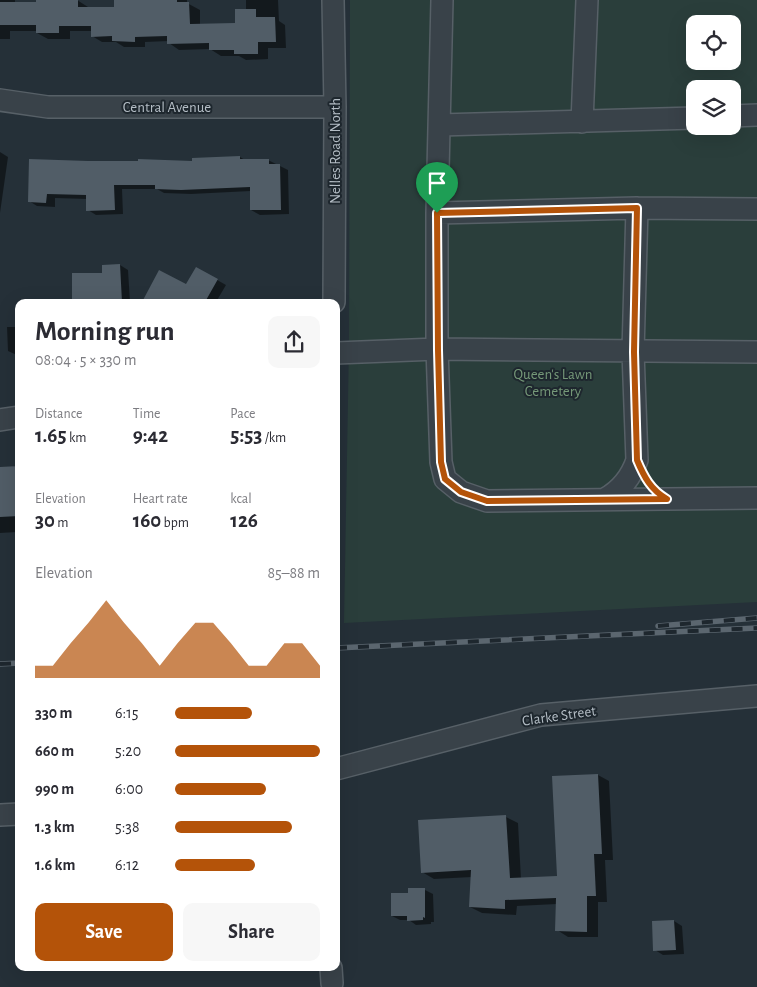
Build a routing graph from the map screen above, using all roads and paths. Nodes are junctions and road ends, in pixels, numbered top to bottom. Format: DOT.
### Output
graph roads {
  1 [pos="333,0"];
  2 [pos="442,0"];
  3 [pos="587,0"];
  4 [pos="0,100"];
  5 [pos="335,107"];
  6 [pos="757,115"];
  7 [pos="741,116"];
  8 [pos="686,118"];
  9 [pos="582,122"];
  10 [pos="440,125"];
  11 [pos="637,208"];
  12 [pos="757,209"];
  13 [pos="437,213"];
  14 [pos="334,299"];
  15 [pos="438,350"];
  16 [pos="634,352"];
  17 [pos="757,352"];
  18 [pos="340,353"];
  19 [pos="15,418"];
  20 [pos="0,420"];
  21 [pos="637,460"];
  22 [pos="757,498"];
  23 [pos="605,499"];
  24 [pos="667,499"];
  25 [pos="757,696"];
  26 [pos="340,768"];
  27 [pos="15,814"];
  28 [pos="0,815"];
  1 -- 5 [label="street, Nelles Road North"];
  2 -- 10 [label="street"];
  3 -- 9 [label="street"];
  4 -- 5 [label="street, Central Avenue"];
  5 -- 14 [label="street, Nelles Road North"];
  6 -- 7 [label="street"];
  8 -- 9 [label="street"];
  9 -- 10 [label="street"];
  10 -- 13 [label="street"];
  11 -- 12 [label="street"];
  11 -- 13 [label="street"];
  11 -- 16 [label="street"];
  13 -- 15 [label="street"];
  15 -- 16 [label="street"];
  15 -- 18 [label="street"];
  15 -- 23 [label="street"];
  16 -- 17 [label="street"];
  16 -- 21 [label="street"];
  19 -- 20 [label="street"];
  21 -- 23 [label="street"];
  21 -- 24 [label="street"];
  22 -- 24 [label="street"];
  23 -- 24 [label="street"];
  25 -- 26 [label="street, Clarke Street"];
  27 -- 28 [label="street"];
}
